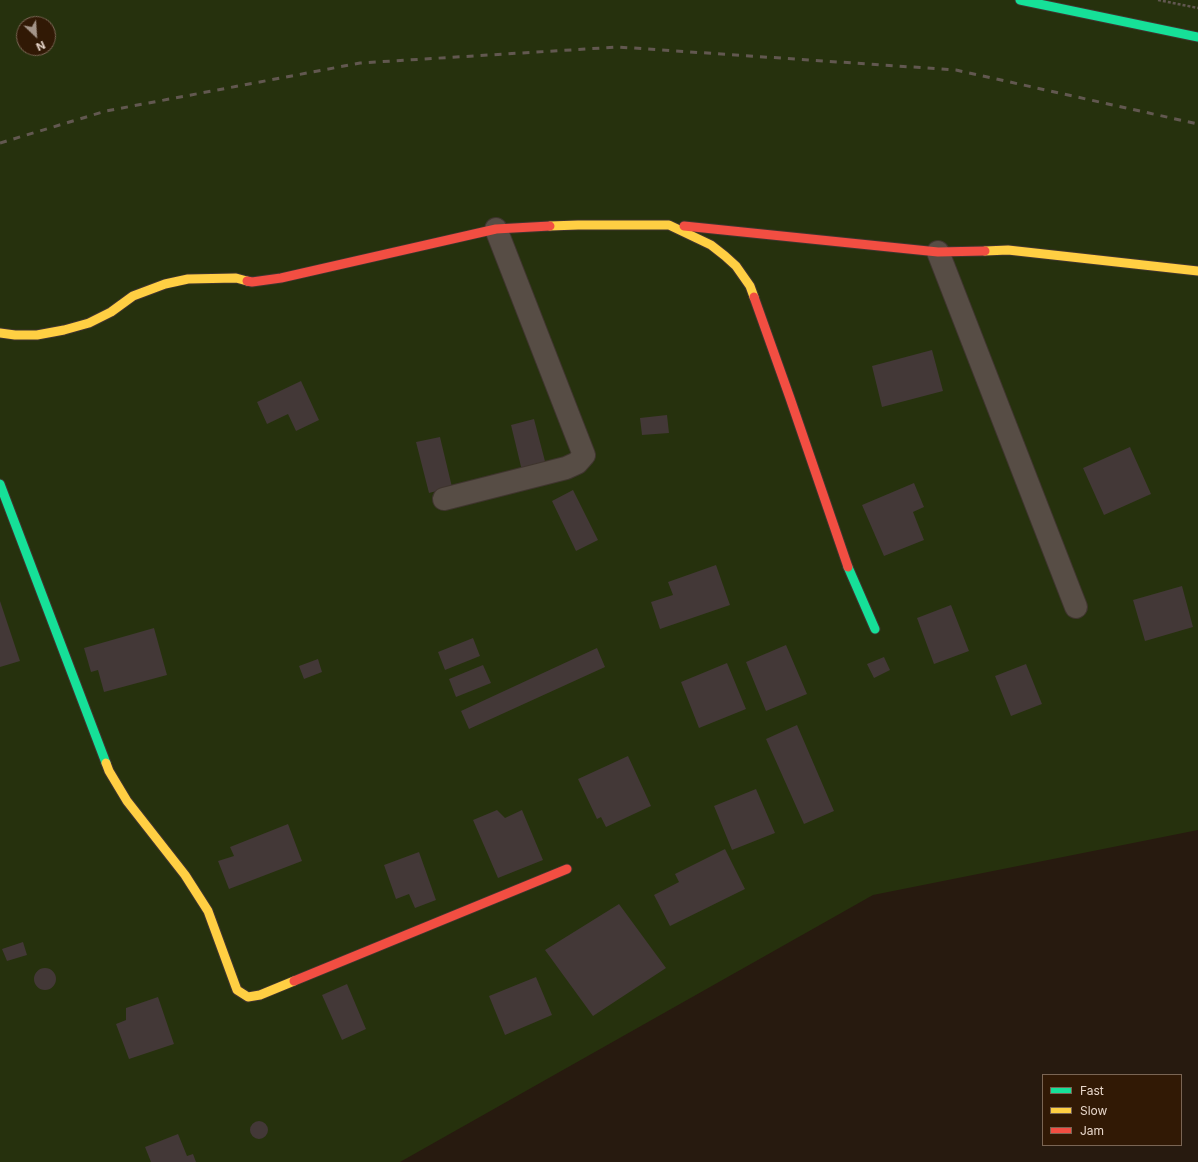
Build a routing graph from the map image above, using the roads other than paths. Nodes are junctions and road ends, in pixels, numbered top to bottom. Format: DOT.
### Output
graph roads {
  1 [pos="1020,0"];
  2 [pos="1198,37"];
  3 [pos="669,225"];
  4 [pos="496,229"];
  5 [pos="938,252"];
  6 [pos="1198,271"];
  7 [pos="0,333"];
  8 [pos="0,484"];
  9 [pos="444,499"];
  10 [pos="1076,607"];
  11 [pos="875,629"];
  12 [pos="567,869"];
  1 -- 2 [label="street"];
  3 -- 4 [label="street"];
  3 -- 5 [label="street"];
  3 -- 11 [label="street"];
  4 -- 7 [label="street"];
  4 -- 9 [label="street"];
  5 -- 6 [label="street"];
  5 -- 10 [label="street"];
  8 -- 12 [label="street"];
}
